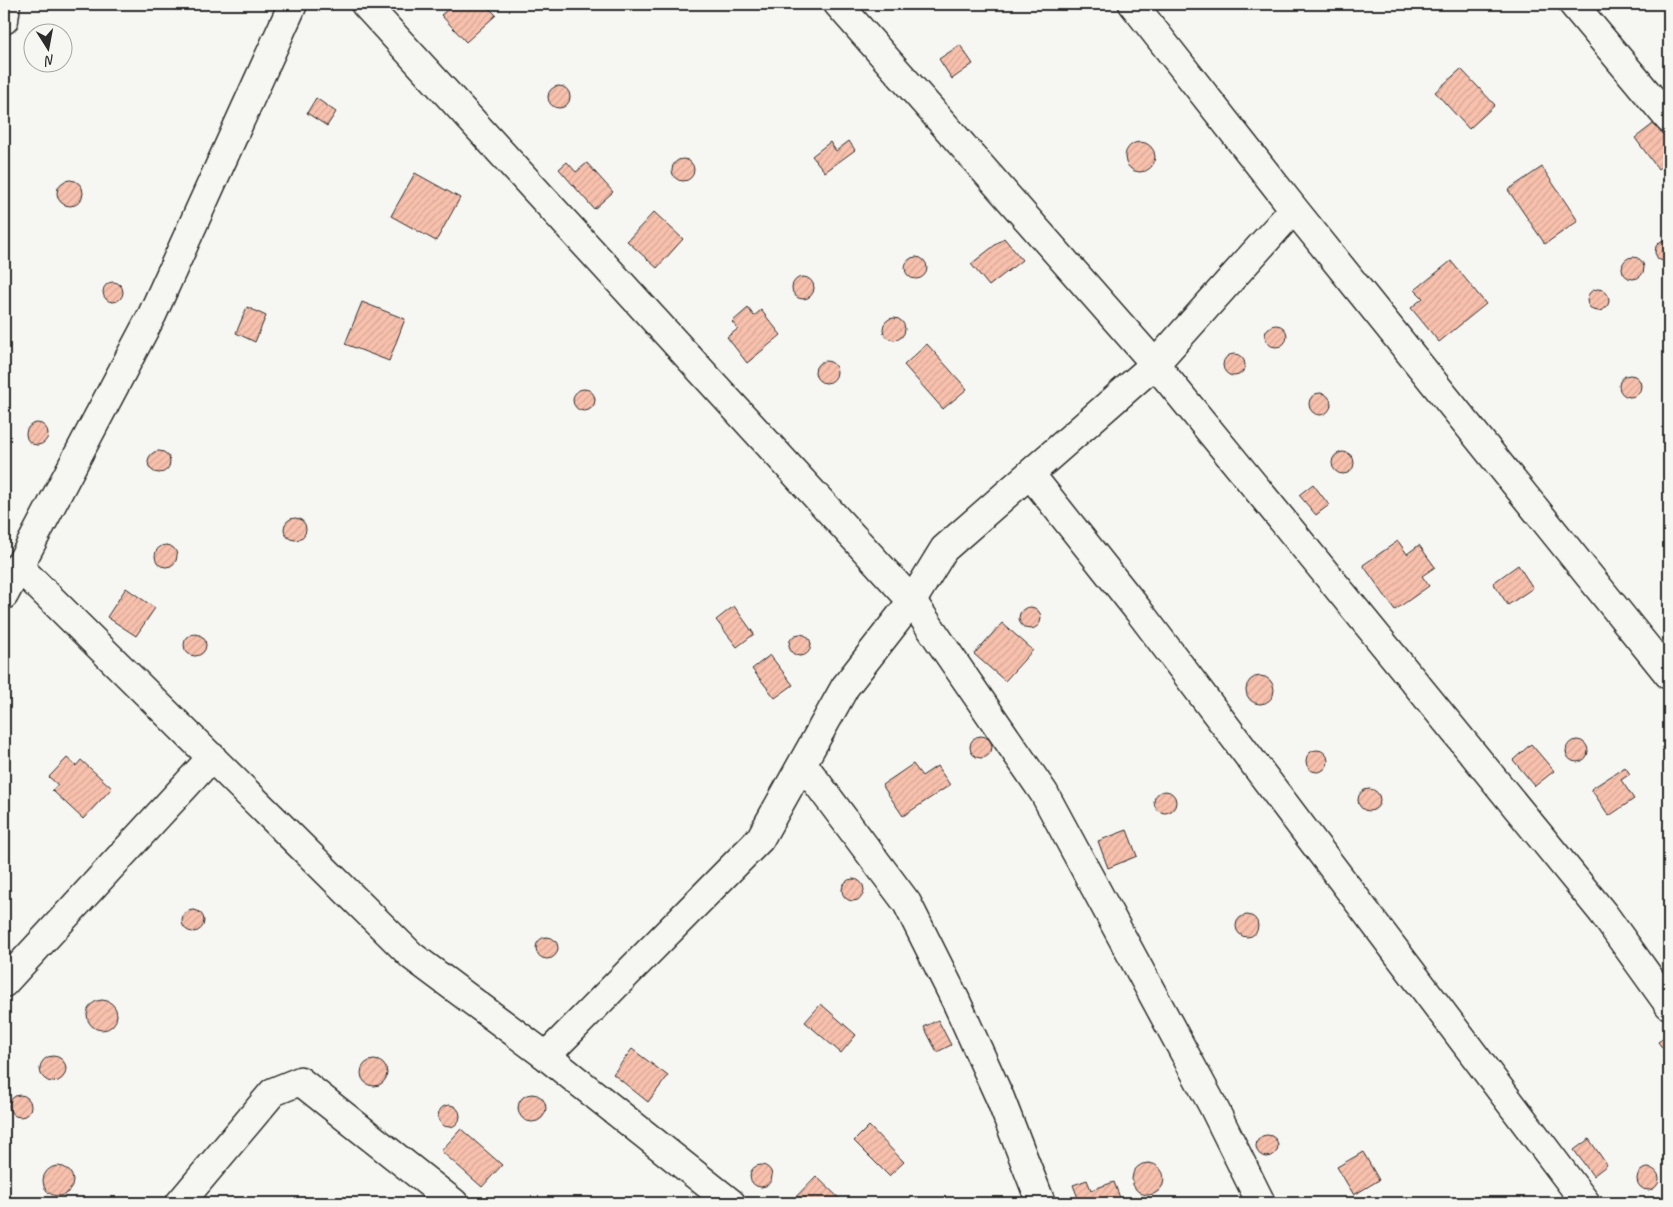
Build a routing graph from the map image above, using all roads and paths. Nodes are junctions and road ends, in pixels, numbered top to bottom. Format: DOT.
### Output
graph roads {
  1 [pos="6,4"];
  2 [pos="293,4"];
  3 [pos="365,4"];
  4 [pos="838,4"];
  5 [pos="1133,4"];
  6 [pos="1573,4"];
  7 [pos="4,20"];
  8 [pos="1669,120"];
  9 [pos="1294,210"];
  10 [pos="1155,364"];
  11 [pos="1030,474"];
  12 [pos="18,566"];
  13 [pos="4,595"];
  14 [pos="912,602"];
  15 [pos="1669,675"];
  16 [pos="212,757"];
  17 [pos="803,764"];
  18 [pos="4,983"];
  19 [pos="1669,1005"];
  20 [pos="546,1056"];
  21 [pos="180,1203"];
  22 [pos="454,1203"];
  23 [pos="731,1203"];
  24 [pos="1041,1203"];
  25 [pos="1261,1203"];
  26 [pos="1586,1203"];
  1 -- 7 [label="street"];
  2 -- 12 [label="street"];
  3 -- 14 [label="street"];
  4 -- 10 [label="street"];
  5 -- 9 [label="street"];
  6 -- 8 [label="street"];
  9 -- 10 [label="street"];
  9 -- 15 [label="street"];
  10 -- 11 [label="street"];
  10 -- 19 [label="street"];
  11 -- 14 [label="street"];
  11 -- 26 [label="street"];
  12 -- 13 [label="street"];
  12 -- 16 [label="street"];
  14 -- 17 [label="street"];
  14 -- 25 [label="street"];
  16 -- 18 [label="street"];
  16 -- 20 [label="street"];
  17 -- 20 [label="street"];
  17 -- 24 [label="street"];
  20 -- 23 [label="street"];
  21 -- 22 [label="street"];
}
